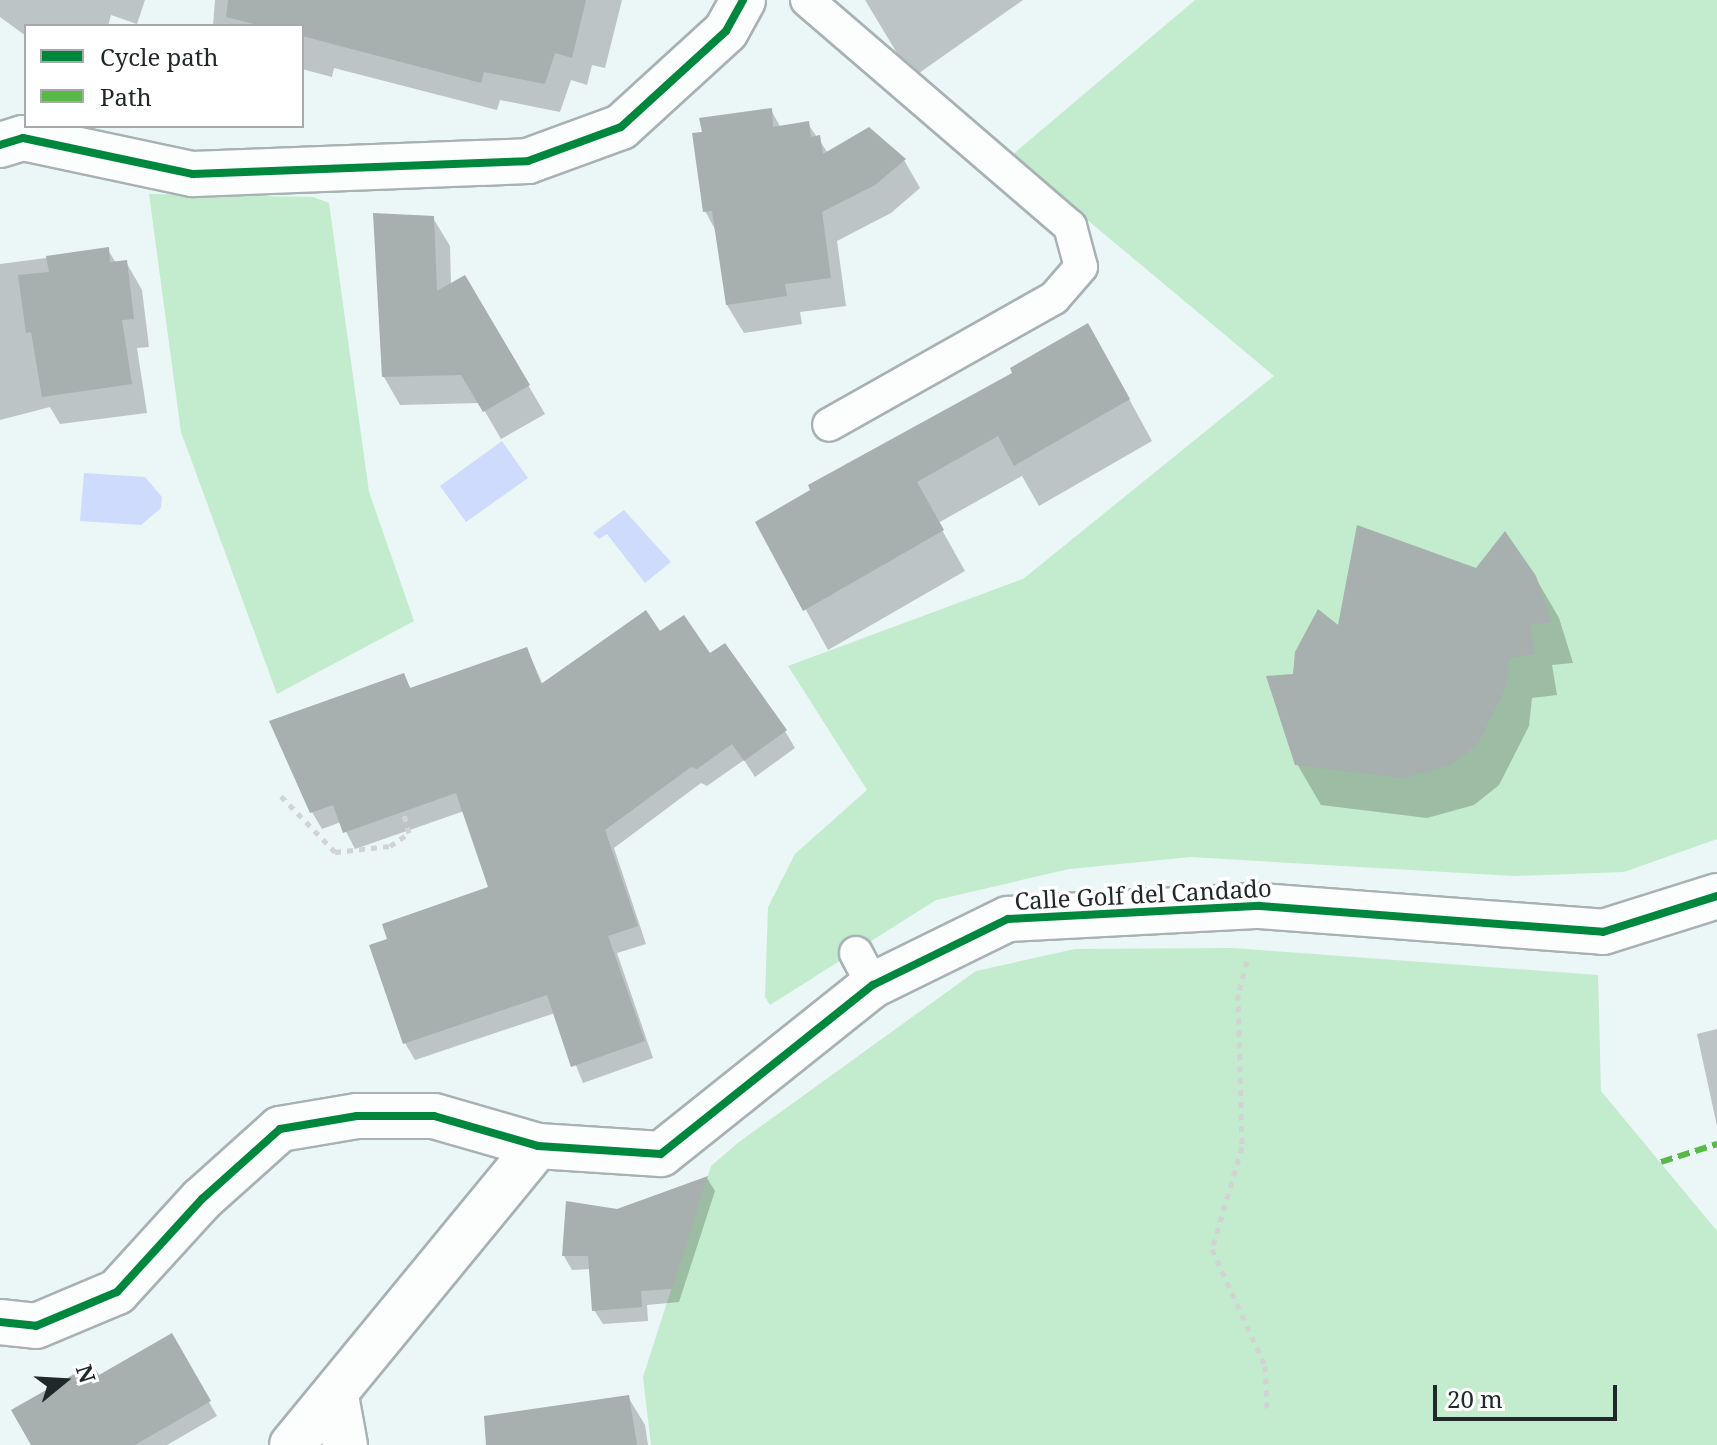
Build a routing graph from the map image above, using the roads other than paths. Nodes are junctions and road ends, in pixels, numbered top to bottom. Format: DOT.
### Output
graph roads {
  1 [pos="743,0"];
  2 [pos="807,0"];
  3 [pos="8,136"];
  4 [pos="829,425"];
  5 [pos="1717,896"];
  6 [pos="538,1146"];
  7 [pos="0,1322"];
  8 [pos="336,1396"];
  9 [pos="292,1445"];
  10 [pos="345,1445"];
  1 -- 3 [label="street"];
  2 -- 4 [label="lane"];
  5 -- 6 [label="street, Calle Golf del Candado"];
  6 -- 7 [label="street, Calle Golf del Candado"];
  6 -- 8 [label="street"];
  8 -- 9 [label="street"];
  8 -- 10 [label="street"];
}
